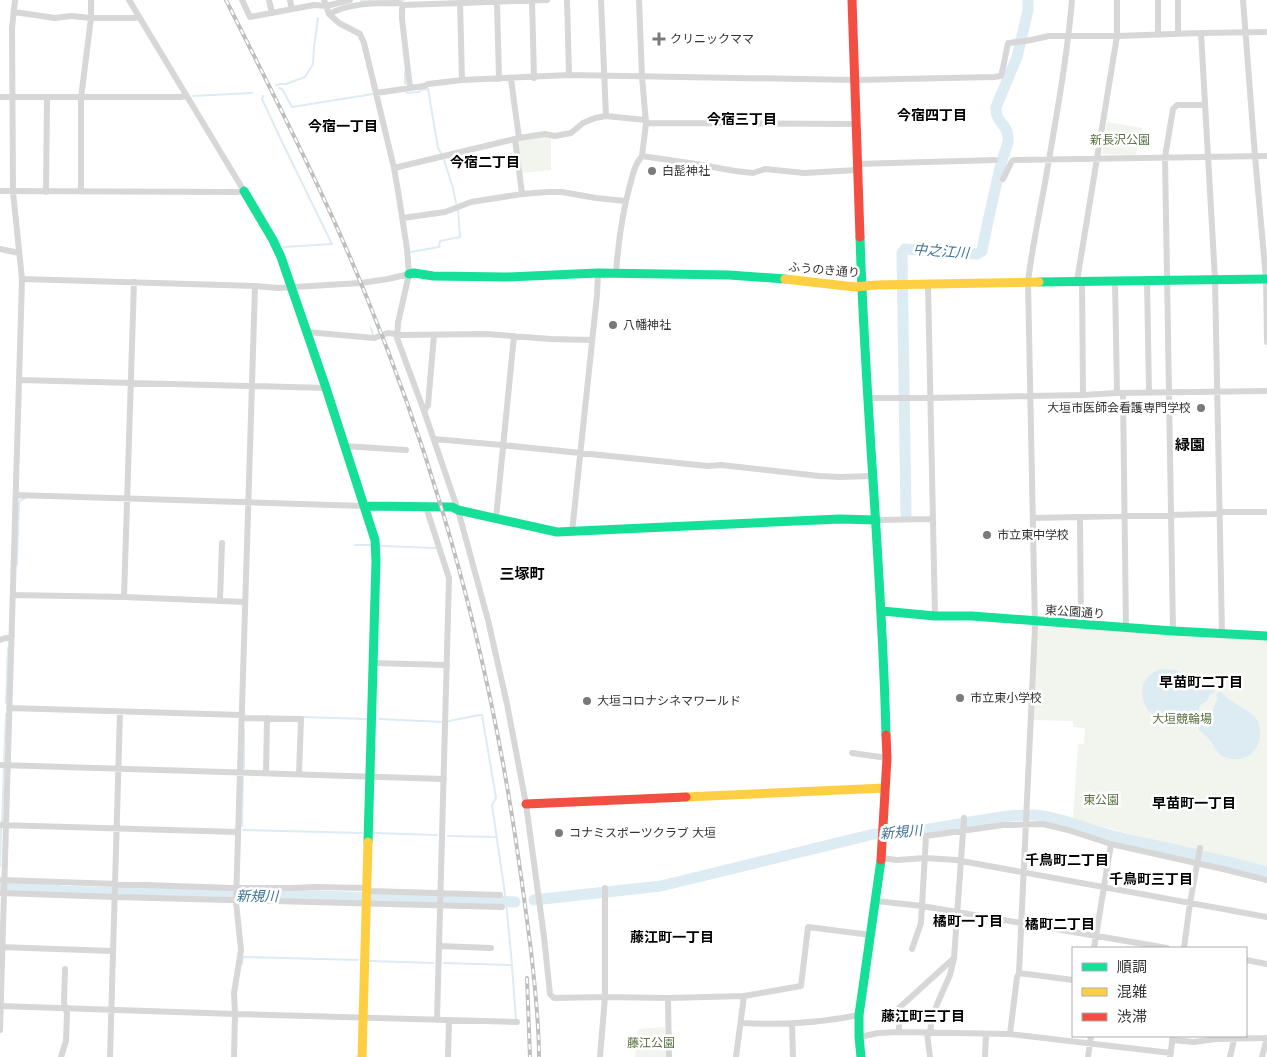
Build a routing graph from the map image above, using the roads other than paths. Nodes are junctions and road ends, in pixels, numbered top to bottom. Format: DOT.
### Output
graph roads {
  1 [pos="15,0"];
  2 [pos="91,0"];
  3 [pos="129,0"];
  4 [pos="242,0"];
  5 [pos="269,0"];
  6 [pos="290,0"];
  7 [pos="350,0"];
  8 [pos="532,0"];
  9 [pos="547,0"];
  10 [pos="567,0"];
  11 [pos="601,0"];
  12 [pos="639,0"];
  13 [pos="852,0"];
  14 [pos="1072,0"];
  15 [pos="1117,0"];
  16 [pos="1158,0"];
  17 [pos="1178,0"];
  18 [pos="1243,0"];
  19 [pos="460,1"];
  20 [pos="497,2"];
  21 [pos="325,3"];
  22 [pos="403,4"];
  23 [pos="292,9"];
  24 [pos="14,12"];
  25 [pos="272,13"];
  26 [pos="329,14"];
  27 [pos="139,17"];
  28 [pos="91,18"];
  29 [pos="1267,32"];
  30 [pos="1201,33"];
  31 [pos="1245,33"];
  32 [pos="1178,34"];
  33 [pos="1158,35"];
  34 [pos="1069,36"];
  35 [pos="1117,36"];
  36 [pos="569,76"];
  37 [pos="605,77"];
  38 [pos="642,77"];
  39 [pos="534,78"];
  40 [pos="499,79"];
  41 [pos="511,79"];
  42 [pos="462,80"];
  43 [pos="855,80"];
  44 [pos="410,88"];
  45 [pos="376,93"];
  46 [pos="187,96"];
  47 [pos="0,97"];
  48 [pos="12,97"];
  49 [pos="47,98"];
  50 [pos="81,98"];
  51 [pos="1206,105"];
  52 [pos="606,116"];
  53 [pos="646,121"];
  54 [pos="856,124"];
  55 [pos="517,138"];
  56 [pos="642,156"];
  57 [pos="1255,156"];
  58 [pos="1267,156"];
  59 [pos="1165,157"];
  60 [pos="1208,157"];
  61 [pos="1049,159"];
  62 [pos="1096,159"];
  63 [pos="995,160"];
  64 [pos="857,167"];
  65 [pos="394,168"];
  66 [pos="1003,179"];
  67 [pos="244,191"];
  68 [pos="0,192"];
  69 [pos="13,192"];
  70 [pos="46,192"];
  71 [pos="81,192"];
  72 [pos="522,194"];
  73 [pos="625,201"];
  74 [pos="403,218"];
  75 [pos="0,249"];
  76 [pos="19,253"];
  77 [pos="598,273"];
  78 [pos="408,274"];
  79 [pos="616,274"];
  80 [pos="22,279"];
  81 [pos="1215,279"];
  82 [pos="1266,279"];
  83 [pos="1115,280"];
  84 [pos="1147,280"];
  85 [pos="1167,280"];
  86 [pos="1079,281"];
  87 [pos="134,282"];
  88 [pos="1028,282"];
  89 [pos="928,284"];
  90 [pos="255,286"];
  91 [pos="862,286"];
  92 [pos="292,287"];
  93 [pos="307,332"];
  94 [pos="388,333"];
  95 [pos="397,334"];
  96 [pos="434,334"];
  97 [pos="514,336"];
  98 [pos="374,338"];
  99 [pos="592,340"];
  100 [pos="1267,342"];
  101 [pos="19,380"];
  102 [pos="130,383"];
  103 [pos="251,387"];
  104 [pos="326,388"];
  105 [pos="1267,391"];
  106 [pos="1218,392"];
  107 [pos="1120,393"];
  108 [pos="1149,393"];
  109 [pos="1168,393"];
  110 [pos="1083,395"];
  111 [pos="1030,396"];
  112 [pos="869,398"];
  113 [pos="930,398"];
  114 [pos="424,411"];
  115 [pos="434,439"];
  116 [pos="502,445"];
  117 [pos="344,446"];
  118 [pos="406,450"];
  119 [pos="581,454"];
  120 [pos="873,476"];
  121 [pos="16,495"];
  122 [pos="127,498"];
  123 [pos="248,502"];
  124 [pos="364,506"];
  125 [pos="426,507"];
  126 [pos="458,510"];
  127 [pos="1220,512"];
  128 [pos="1267,512"];
  129 [pos="1125,516"];
  130 [pos="1171,516"];
  131 [pos="496,518"];
  132 [pos="1033,518"];
  133 [pos="1080,518"];
  134 [pos="876,520"];
  135 [pos="933,520"];
  136 [pos="572,532"];
  137 [pos="222,543"];
  138 [pos="13,595"];
  139 [pos="124,597"];
  140 [pos="220,601"];
  141 [pos="245,602"];
  142 [pos="882,611"];
  143 [pos="934,616"];
  144 [pos="1035,622"];
  145 [pos="1081,625"];
  146 [pos="1126,628"];
  147 [pos="1173,631"];
  148 [pos="1222,634"];
  149 [pos="12,636"];
  150 [pos="1267,636"];
  151 [pos="0,640"];
  152 [pos="373,663"];
  153 [pos="447,665"];
  154 [pos="9,708"];
  155 [pos="120,712"];
  156 [pos="242,716"];
  157 [pos="267,718"];
  158 [pos="852,753"];
  159 [pos="886,758"];
  160 [pos="0,765"];
  161 [pos="8,765"];
  162 [pos="118,768"];
  163 [pos="240,772"];
  164 [pos="266,773"];
  165 [pos="299,774"];
  166 [pos="370,776"];
  167 [pos="444,779"];
  168 [pos="885,788"];
  169 [pos="526,804"];
  170 [pos="964,818"];
  171 [pos="1026,823"];
  172 [pos="3,825"];
  173 [pos="116,828"];
  174 [pos="964,829"];
  175 [pos="238,832"];
  176 [pos="1111,844"];
  177 [pos="1200,848"];
  178 [pos="881,858"];
  179 [pos="926,858"];
  180 [pos="961,861"];
  181 [pos="1197,862"];
  182 [pos="1024,873"];
  183 [pos="1267,880"];
  184 [pos="2,881"];
  185 [pos="115,885"];
  186 [pos="237,888"];
  187 [pos="605,888"];
  188 [pos="1104,888"];
  189 [pos="2,892"];
  190 [pos="441,894"];
  191 [pos="500,894"];
  192 [pos="115,896"];
  193 [pos="366,897"];
  194 [pos="236,899"];
  195 [pos="876,901"];
  196 [pos="1190,903"];
  197 [pos="440,905"];
  198 [pos="922,906"];
  199 [pos="502,908"];
  200 [pos="958,912"];
  201 [pos="1267,917"];
  202 [pos="1022,924"];
  203 [pos="871,935"];
  204 [pos="1096,936"];
  205 [pos="439,946"];
  206 [pos="1,947"];
  207 [pos="1094,947"];
  208 [pos="1161,947"];
  209 [pos="1184,947"];
  210 [pos="490,948"];
  211 [pos="912,949"];
  212 [pos="113,951"];
  213 [pos="954,958"];
  214 [pos="1247,960"];
  215 [pos="1267,964"];
  216 [pos="65,969"];
  217 [pos="1019,973"];
  218 [pos="1072,980"];
  219 [pos="744,996"];
  220 [pos="605,997"];
  221 [pos="668,998"];
  222 [pos="0,1006"];
  223 [pos="65,1009"];
  224 [pos="112,1010"];
  225 [pos="235,1014"];
  226 [pos="859,1014"];
  227 [pos="363,1018"];
  228 [pos="438,1020"];
  229 [pos="449,1020"];
  230 [pos="517,1022"];
  231 [pos="740,1023"];
  232 [pos="792,1024"];
  233 [pos="0,1030"];
  234 [pos="899,1032"];
  235 [pos="928,1033"];
  236 [pos="986,1034"];
  237 [pos="1010,1034"];
  238 [pos="859,1037"];
  239 [pos="1091,1037"];
  240 [pos="1172,1038"];
  241 [pos="1267,1038"];
  242 [pos="1234,1040"];
  243 [pos="1090,1043"];
  244 [pos="1170,1055"];
  245 [pos="61,1057"];
  246 [pos="110,1057"];
  247 [pos="234,1057"];
  248 [pos="362,1057"];
  249 [pos="448,1057"];
  250 [pos="600,1057"];
  251 [pos="669,1057"];
  252 [pos="736,1057"];
  253 [pos="793,1057"];
  254 [pos="860,1057"];
  255 [pos="930,1057"];
  256 [pos="984,1057"];
  257 [pos="1088,1057"];
  258 [pos="1230,1057"];
  259 [pos="1262,1057"];
  1 -- 24 [label="street"];
  2 -- 28 [label="street"];
  3 -- 27 [label="street"];
  4 -- 25 [label="street"];
  5 -- 25 [label="street"];
  6 -- 23 [label="street"];
  7 -- 21 [label="street"];
  8 -- 9 [label="street"];
  8 -- 20 [label="street"];
  8 -- 39 [label="street"];
  10 -- 36 [label="street"];
  11 -- 37 [label="street"];
  12 -- 38 [label="street"];
  13 -- 43 [label="street"];
  14 -- 34 [label="street"];
  15 -- 35 [label="street"];
  16 -- 33 [label="street"];
  17 -- 32 [label="street"];
  18 -- 31 [label="street"];
  19 -- 20 [label="street"];
  19 -- 22 [label="street"];
  19 -- 42 [label="street"];
  20 -- 40 [label="street"];
  21 -- 23 [label="street"];
  21 -- 26 [label="street"];
  22 -- 26 [label="street"];
  22 -- 44 [label="street"];
  23 -- 25 [label="street"];
  24 -- 28 [label="street"];
  24 -- 48 [label="street"];
  26 -- 45 [label="street"];
  27 -- 28 [label="street"];
  27 -- 46 [label="street"];
  28 -- 50 [label="street"];
  29 -- 31 [label="street"];
  30 -- 31 [label="street"];
  30 -- 32 [label="street"];
  30 -- 51 [label="street"];
  31 -- 57 [label="street"];
  32 -- 33 [label="street"];
  33 -- 35 [label="street"];
  34 -- 35 [label="street"];
  34 -- 43 [label="street"];
  34 -- 61 [label="street"];
  35 -- 62 [label="street"];
  36 -- 37 [label="street"];
  36 -- 39 [label="street"];
  37 -- 38 [label="street"];
  37 -- 52 [label="street"];
  38 -- 43 [label="street"];
  38 -- 53 [label="street"];
  39 -- 41 [label="street"];
  40 -- 41 [label="street"];
  40 -- 42 [label="street"];
  41 -- 55 [label="street"];
  42 -- 44 [label="street"];
  43 -- 54 [label="street"];
  44 -- 45 [label="street"];
  45 -- 65 [label="street"];
  46 -- 50 [label="street"];
  46 -- 67 [label="street"];
  47 -- 48 [label="street"];
  48 -- 49 [label="street"];
  48 -- 69 [label="street"];
  49 -- 50 [label="street"];
  49 -- 70 [label="street"];
  50 -- 71 [label="street"];
  51 -- 59 [label="street"];
  51 -- 60 [label="street"];
  52 -- 53 [label="street"];
  52 -- 55 [label="street"];
  53 -- 54 [label="street"];
  53 -- 56 [label="street"];
  54 -- 64 [label="street"];
  55 -- 65 [label="street"];
  55 -- 72 [label="street"];
  56 -- 64 [label="street"];
  56 -- 73 [label="street"];
  57 -- 58 [label="street"];
  57 -- 60 [label="street"];
  57 -- 82 [label="street"];
  59 -- 60 [label="street"];
  59 -- 62 [label="street"];
  59 -- 85 [label="street"];
  60 -- 81 [label="street"];
  61 -- 62 [label="street"];
  61 -- 66 [label="street"];
  61 -- 88 [label="street"];
  62 -- 86 [label="street"];
  63 -- 64 [label="street"];
  64 -- 91 [label="street"];
  65 -- 74 [label="street"];
  67 -- 71 [label="street"];
  67 -- 92 [label="street"];
  68 -- 69 [label="street"];
  69 -- 70 [label="street"];
  69 -- 76 [label="street"];
  70 -- 71 [label="street"];
  72 -- 73 [label="street"];
  72 -- 74 [label="street"];
  73 -- 79 [label="street"];
  74 -- 78 [label="street"];
  75 -- 76 [label="street"];
  76 -- 80 [label="street"];
  77 -- 78 [label="street, ふうのき通り"];
  77 -- 79 [label="street, ふうのき通り"];
  77 -- 99 [label="street"];
  78 -- 92 [label="street"];
  78 -- 95 [label="street"];
  79 -- 91 [label="street, ふうのき通り"];
  80 -- 87 [label="street"];
  80 -- 101 [label="street"];
  81 -- 82 [label="street, ふうのき通り"];
  81 -- 85 [label="street, ふうのき通り"];
  81 -- 106 [label="street"];
  82 -- 100 [label="street"];
  83 -- 84 [label="street, ふうのき通り"];
  83 -- 86 [label="street, ふうのき通り"];
  83 -- 107 [label="street"];
  84 -- 85 [label="street, ふうのき通り"];
  84 -- 108 [label="street"];
  85 -- 109 [label="street"];
  86 -- 88 [label="street, ふうのき通り"];
  86 -- 110 [label="street"];
  87 -- 90 [label="street"];
  87 -- 102 [label="street"];
  88 -- 89 [label="street, ふうのき通り"];
  88 -- 111 [label="street"];
  89 -- 91 [label="street, ふうのき通り"];
  89 -- 113 [label="street"];
  90 -- 92 [label="street"];
  90 -- 103 [label="street"];
  91 -- 112 [label="street"];
  92 -- 93 [label="street"];
  93 -- 98 [label="street"];
  93 -- 104 [label="street"];
  94 -- 95 [label="street"];
  95 -- 96 [label="street"];
  95 -- 114 [label="street"];
  96 -- 97 [label="street"];
  96 -- 114 [label="street"];
  97 -- 99 [label="street"];
  97 -- 116 [label="street"];
  99 -- 119 [label="street"];
  101 -- 102 [label="street"];
  101 -- 121 [label="street"];
  102 -- 103 [label="street"];
  102 -- 122 [label="street"];
  103 -- 104 [label="street"];
  103 -- 123 [label="street"];
  104 -- 117 [label="street"];
  105 -- 106 [label="street"];
  106 -- 109 [label="street"];
  106 -- 127 [label="street"];
  107 -- 108 [label="street"];
  107 -- 110 [label="street"];
  107 -- 129 [label="street"];
  108 -- 109 [label="street"];
  109 -- 130 [label="street"];
  110 -- 111 [label="street"];
  111 -- 113 [label="street"];
  111 -- 132 [label="street"];
  112 -- 113 [label="street"];
  112 -- 120 [label="street"];
  113 -- 135 [label="street"];
  114 -- 115 [label="street"];
  115 -- 116 [label="street"];
  115 -- 126 [label="street"];
  116 -- 119 [label="street"];
  116 -- 131 [label="street"];
  117 -- 118 [label="street"];
  117 -- 124 [label="street"];
  119 -- 120 [label="street"];
  119 -- 136 [label="street"];
  120 -- 134 [label="street"];
  121 -- 122 [label="street"];
  121 -- 138 [label="street"];
  122 -- 123 [label="street"];
  122 -- 139 [label="street"];
  123 -- 124 [label="street"];
  123 -- 141 [label="street"];
  124 -- 125 [label="street"];
  124 -- 152 [label="street"];
  125 -- 126 [label="street"];
  125 -- 153 [label="street"];
  126 -- 131 [label="street"];
  126 -- 169 [label="street"];
  127 -- 128 [label="street"];
  127 -- 130 [label="street"];
  127 -- 148 [label="street"];
  129 -- 130 [label="street"];
  129 -- 133 [label="street"];
  129 -- 146 [label="street"];
  130 -- 147 [label="street"];
  131 -- 136 [label="street"];
  132 -- 133 [label="street"];
  132 -- 144 [label="street"];
  133 -- 145 [label="street"];
  134 -- 135 [label="street"];
  134 -- 136 [label="street"];
  134 -- 142 [label="street"];
  135 -- 143 [label="street"];
  137 -- 140 [label="street"];
  138 -- 139 [label="street"];
  138 -- 149 [label="street"];
  139 -- 140 [label="street"];
  140 -- 141 [label="street"];
  141 -- 156 [label="street"];
  142 -- 143 [label="street, 東公園通り"];
  142 -- 159 [label="street"];
  143 -- 144 [label="street, 東公園通り"];
  144 -- 145 [label="street, 東公園通り"];
  144 -- 171 [label="street"];
  145 -- 146 [label="street, 東公園通り"];
  146 -- 147 [label="street, 東公園通り"];
  147 -- 148 [label="street, 東公園通り"];
  148 -- 150 [label="street, 東公園通り"];
  149 -- 151 [label="street"];
  149 -- 154 [label="street"];
  152 -- 153 [label="street"];
  152 -- 166 [label="street"];
  153 -- 167 [label="street"];
  154 -- 155 [label="street"];
  154 -- 161 [label="street"];
  155 -- 156 [label="street"];
  155 -- 162 [label="street"];
  156 -- 157 [label="street"];
  156 -- 163 [label="street"];
  157 -- 164 [label="street"];
  157 -- 165 [label="street"];
  158 -- 159 [label="street"];
  159 -- 168 [label="street"];
  160 -- 161 [label="street"];
  161 -- 162 [label="street"];
  161 -- 172 [label="street"];
  162 -- 163 [label="street"];
  162 -- 173 [label="street"];
  163 -- 164 [label="street"];
  163 -- 175 [label="street"];
  164 -- 165 [label="street"];
  165 -- 166 [label="street"];
  166 -- 167 [label="street"];
  166 -- 193 [label="street"];
  167 -- 190 [label="street"];
  168 -- 169 [label="street"];
  168 -- 178 [label="street"];
  169 -- 220 [label="street"];
  170 -- 174 [label="street"];
  171 -- 174 [label="street"];
  171 -- 176 [label="street"];
  171 -- 182 [label="street"];
  172 -- 173 [label="street"];
  172 -- 184 [label="street"];
  173 -- 175 [label="street"];
  173 -- 185 [label="street"];
  174 -- 179 [label="street"];
  174 -- 180 [label="street"];
  175 -- 186 [label="street"];
  176 -- 181 [label="street"];
  176 -- 188 [label="street"];
  177 -- 181 [label="street"];
  178 -- 179 [label="street"];
  178 -- 195 [label="street"];
  179 -- 180 [label="street"];
  179 -- 198 [label="street"];
  180 -- 182 [label="street"];
  180 -- 200 [label="street"];
  181 -- 183 [label="street"];
  181 -- 196 [label="street"];
  182 -- 188 [label="street"];
  182 -- 202 [label="street"];
  184 -- 185 [label="street"];
  184 -- 189 [label="street"];
  185 -- 186 [label="street"];
  185 -- 192 [label="street"];
  186 -- 193 [label="street"];
  186 -- 194 [label="street"];
  187 -- 220 [label="street"];
  188 -- 196 [label="street"];
  188 -- 204 [label="street"];
  189 -- 192 [label="street"];
  189 -- 206 [label="street"];
  190 -- 191 [label="street"];
  190 -- 193 [label="street"];
  190 -- 197 [label="street"];
  192 -- 194 [label="street"];
  192 -- 212 [label="street"];
  193 -- 194 [label="street"];
  193 -- 197 [label="street"];
  193 -- 227 [label="street"];
  194 -- 225 [label="street"];
  195 -- 198 [label="street"];
  195 -- 203 [label="street"];
  196 -- 201 [label="street"];
  196 -- 209 [label="street"];
  197 -- 199 [label="street"];
  197 -- 205 [label="street"];
  198 -- 200 [label="street"];
  198 -- 211 [label="street"];
  200 -- 202 [label="street"];
  200 -- 213 [label="street"];
  202 -- 204 [label="street"];
  202 -- 217 [label="street"];
  203 -- 219 [label="street"];
  203 -- 226 [label="street"];
  204 -- 207 [label="street"];
  204 -- 208 [label="street"];
  205 -- 210 [label="street"];
  205 -- 228 [label="street"];
  206 -- 212 [label="street"];
  206 -- 222 [label="street"];
  212 -- 224 [label="street"];
  213 -- 234 [label="street"];
  213 -- 235 [label="street"];
  214 -- 215 [label="street"];
  216 -- 223 [label="street"];
  217 -- 218 [label="street"];
  217 -- 237 [label="street"];
  219 -- 221 [label="street"];
  219 -- 231 [label="street"];
  220 -- 221 [label="street"];
  220 -- 250 [label="street"];
  221 -- 251 [label="street"];
  222 -- 223 [label="street"];
  222 -- 233 [label="street"];
  223 -- 224 [label="street"];
  223 -- 245 [label="street"];
  224 -- 225 [label="street"];
  224 -- 246 [label="street"];
  225 -- 227 [label="street"];
  225 -- 247 [label="street"];
  226 -- 232 [label="street"];
  226 -- 238 [label="street"];
  227 -- 228 [label="street"];
  227 -- 248 [label="street"];
  228 -- 229 [label="street"];
  229 -- 230 [label="street"];
  229 -- 249 [label="street"];
  231 -- 232 [label="street"];
  231 -- 252 [label="street"];
  232 -- 253 [label="street"];
  234 -- 235 [label="street"];
  234 -- 238 [label="street"];
  235 -- 236 [label="street"];
  235 -- 255 [label="street"];
  236 -- 237 [label="street"];
  236 -- 256 [label="street"];
  237 -- 243 [label="street"];
  238 -- 254 [label="street"];
  239 -- 243 [label="street"];
  240 -- 242 [label="street"];
  240 -- 244 [label="street"];
  241 -- 242 [label="street"];
  241 -- 259 [label="street"];
  242 -- 258 [label="street"];
  243 -- 244 [label="street"];
  243 -- 257 [label="street"];
}
